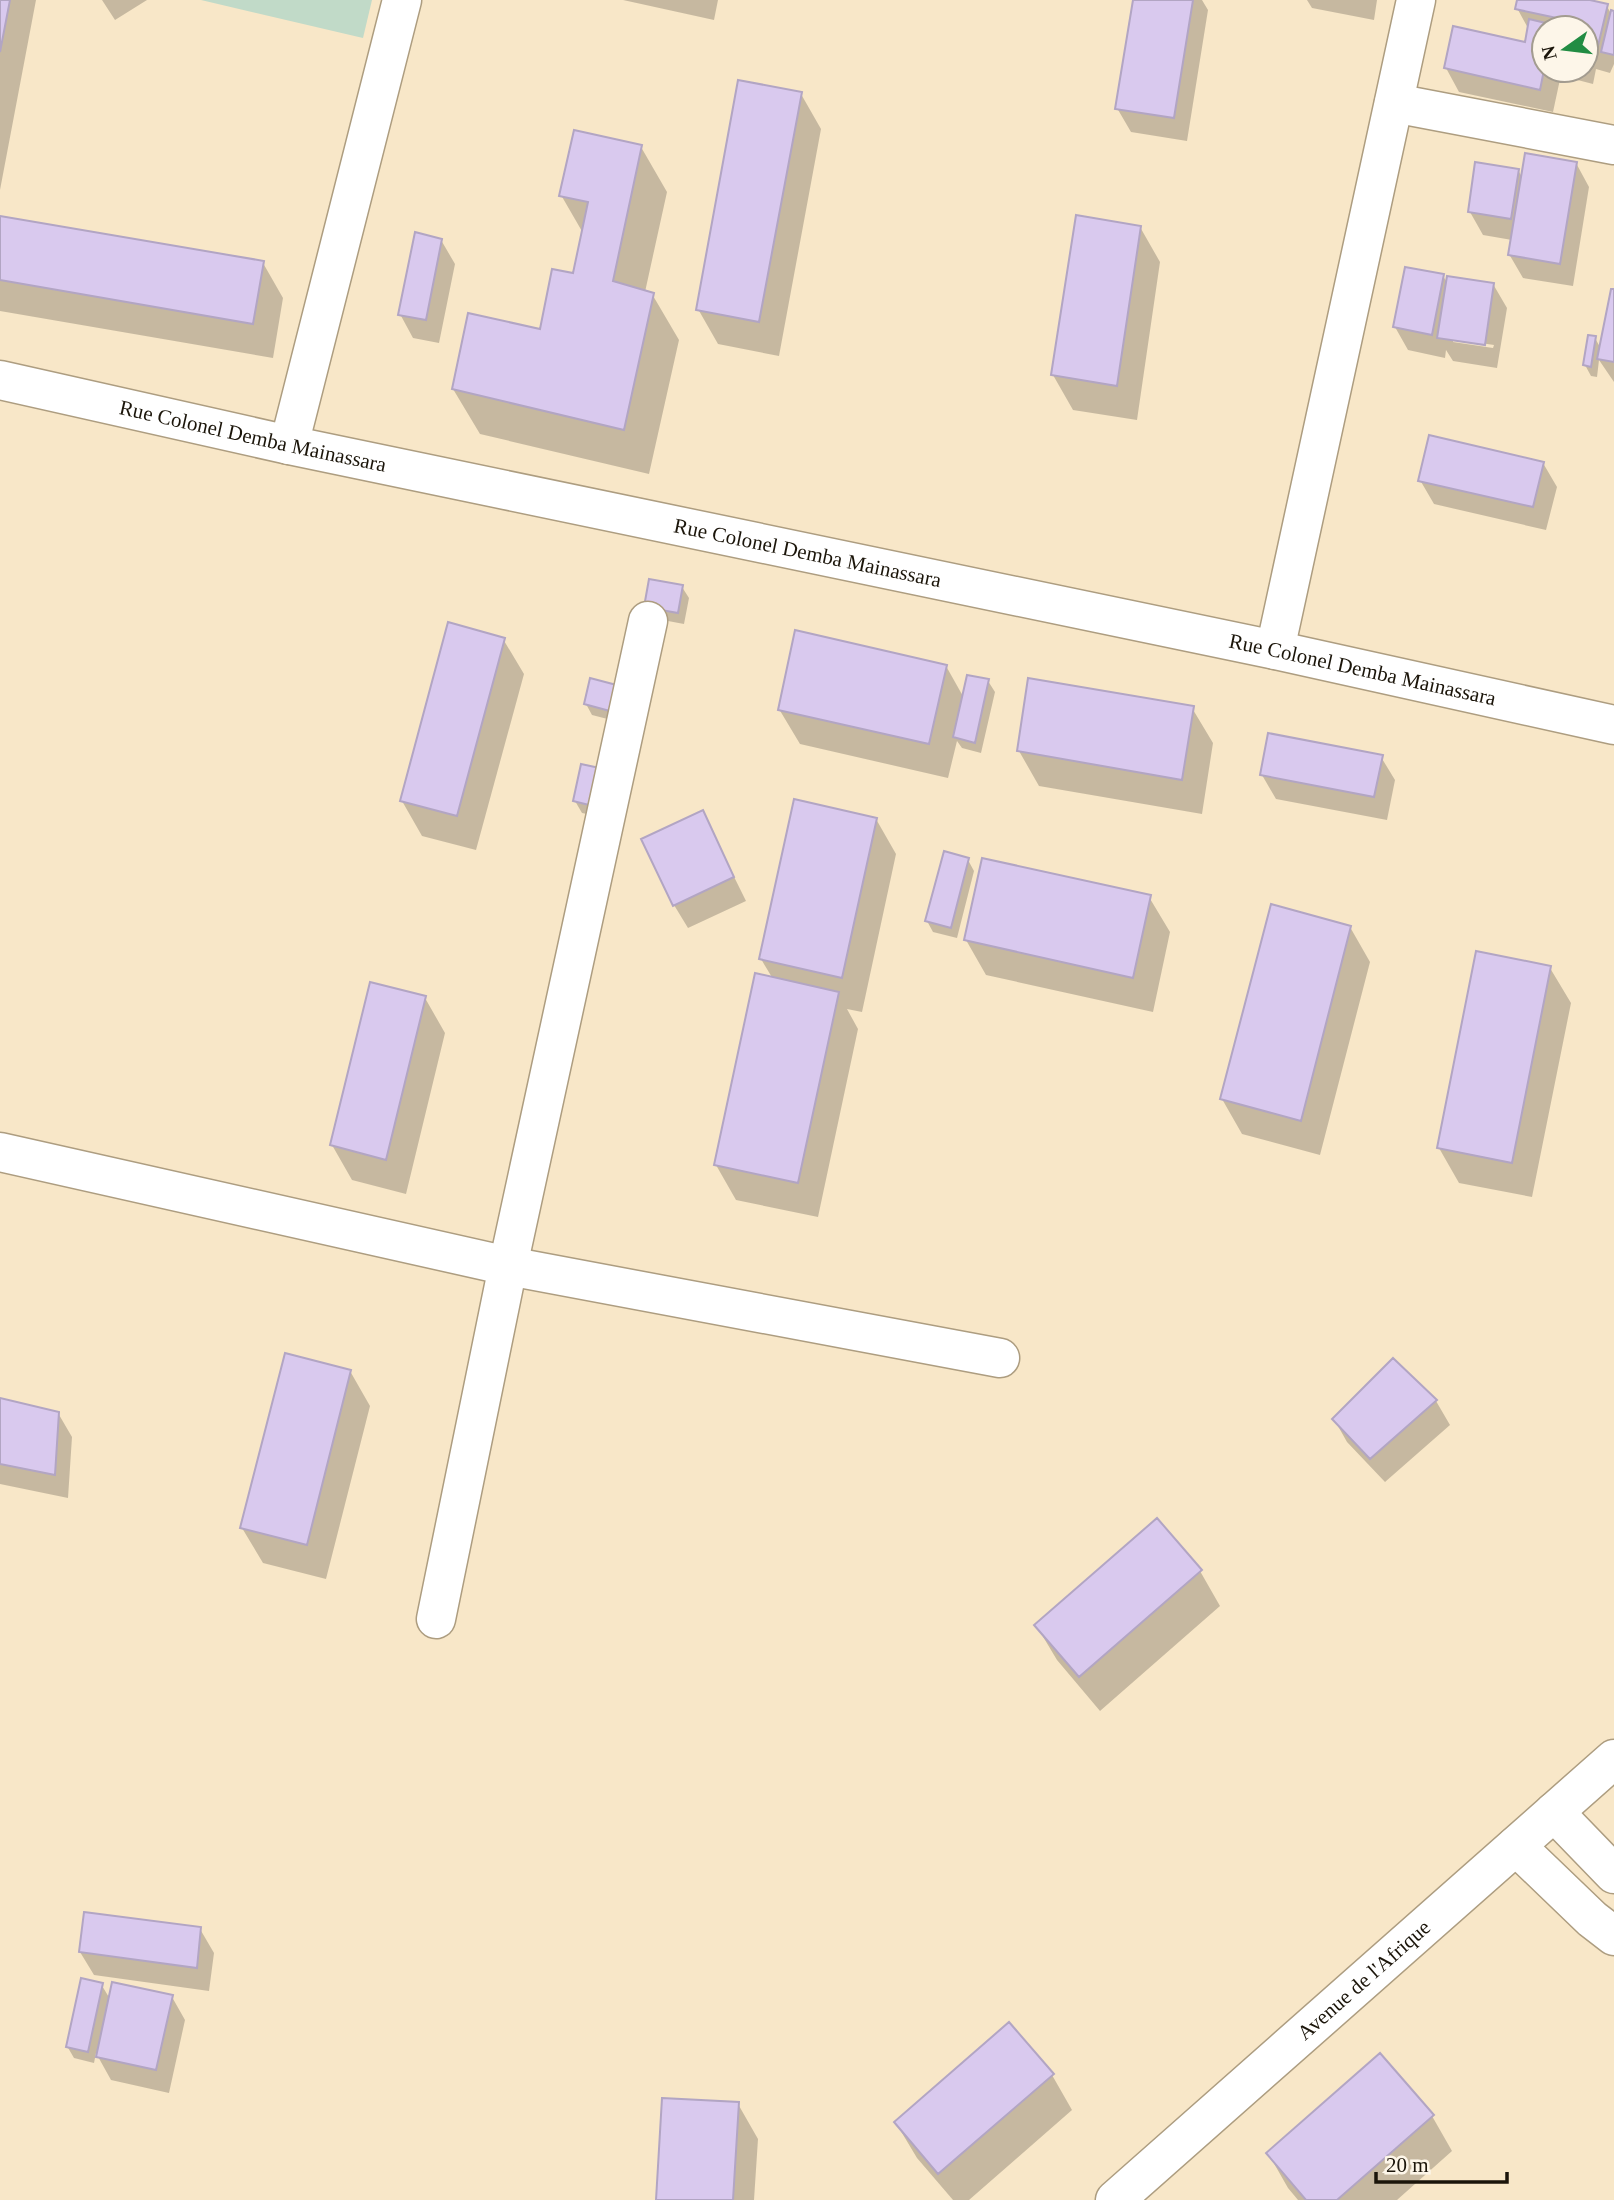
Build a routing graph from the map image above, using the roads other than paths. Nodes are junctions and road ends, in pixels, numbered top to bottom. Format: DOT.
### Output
graph roads {
  1 [pos="402,0"];
  2 [pos="1416,0"];
  3 [pos="1394,103"];
  4 [pos="1614,145"];
  5 [pos="0,380"];
  6 [pos="289,446"];
  7 [pos="648,621"];
  8 [pos="1275,650"];
  9 [pos="1614,725"];
  10 [pos="0,1152"];
  11 [pos="508,1266"];
  12 [pos="1000,1357"];
  13 [pos="436,1619"];
  14 [pos="1614,1759"];
  15 [pos="1554,1812"];
  16 [pos="1516,1846"];
  17 [pos="1614,1874"];
  18 [pos="1614,1936"];
  19 [pos="1115,2200"];
  1 -- 6 [label="street"];
  2 -- 3 [label="street"];
  3 -- 4 [label="street"];
  3 -- 8 [label="street"];
  5 -- 6 [label="street, Rue Colonel Demba Mainassara"];
  6 -- 8 [label="street, Rue Colonel Demba Mainassara"];
  7 -- 11 [label="street"];
  8 -- 9 [label="street, Rue Colonel Demba Mainassara"];
  10 -- 11 [label="street"];
  11 -- 12 [label="street"];
  11 -- 13 [label="street"];
  14 -- 15 [label="street, Avenue de l'Afrique"];
  15 -- 16 [label="street, Avenue de l'Afrique"];
  15 -- 17 [label="street"];
  16 -- 18 [label="street"];
  16 -- 19 [label="street, Avenue de l'Afrique"];
}
